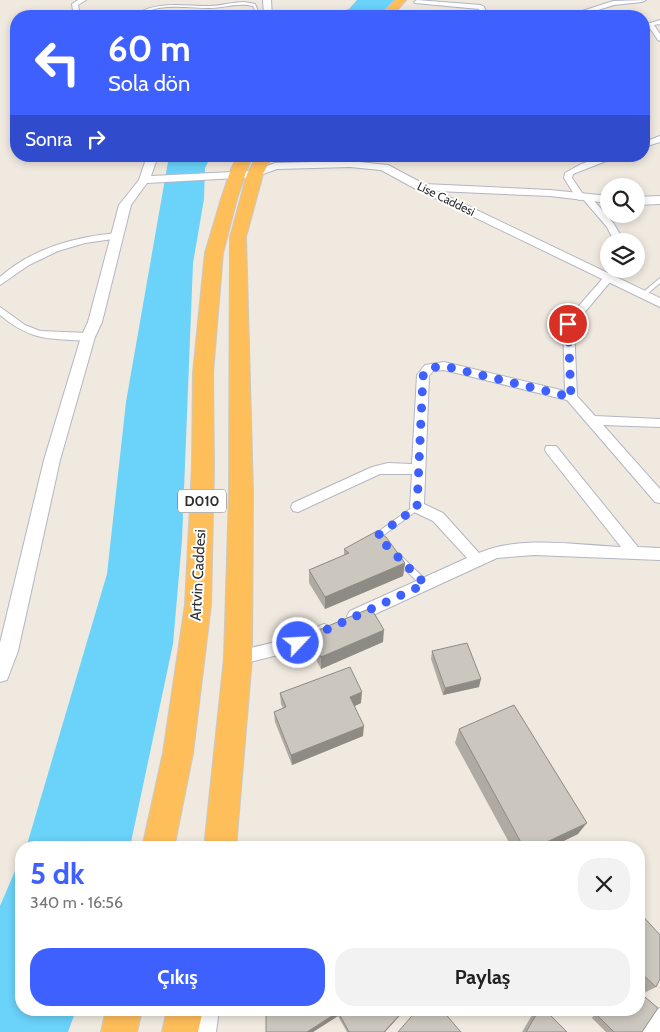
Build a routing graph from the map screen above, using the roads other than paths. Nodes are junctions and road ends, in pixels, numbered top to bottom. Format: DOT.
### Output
graph roads {
  1 [pos="83,0"];
  2 [pos="401,0"];
  3 [pos="642,0"];
  4 [pos="416,3"];
  5 [pos="76,10"];
  6 [pos="149,10"];
  7 [pos="256,10"];
  8 [pos="392,10"];
  9 [pos="482,10"];
  10 [pos="590,10"];
  11 [pos="660,22"];
  12 [pos="660,39"];
  13 [pos="151,162"];
  14 [pos="388,162"];
  15 [pos="596,162"];
  16 [pos="244,167"];
  17 [pos="384,167"];
  18 [pos="144,180"];
  19 [pos="418,186"];
  20 [pos="584,198"];
  21 [pos="600,199"];
  22 [pos="660,200"];
  23 [pos="645,201"];
  24 [pos="615,233"];
  25 [pos="117,236"];
  26 [pos="600,267"];
  27 [pos="609,278"];
  28 [pos="620,278"];
  29 [pos="660,280"];
  30 [pos="0,282"];
  31 [pos="643,295"];
  32 [pos="660,303"];
  33 [pos="0,310"];
  34 [pos="88,337"];
  35 [pos="571,397"];
  36 [pos="593,420"];
  37 [pos="660,423"];
  38 [pos="551,449"];
  39 [pos="419,469"];
  40 [pos="660,498"];
  41 [pos="298,507"];
  42 [pos="417,507"];
  43 [pos="384,543"];
  44 [pos="390,550"];
  45 [pos="634,553"];
  46 [pos="660,554"];
  47 [pos="477,560"];
  48 [pos="425,584"];
  49 [pos="238,658"];
  50 [pos="0,673"];
  51 [pos="159,841"];
  52 [pos="221,841"];
  53 [pos="123,1016"];
  54 [pos="184,1016"];
  55 [pos="205,1016"];
  56 [pos="660,1018"];
  57 [pos="119,1032"];
  58 [pos="180,1032"];
  59 [pos="203,1032"];
  60 [pos="651,1032"];
  1 -- 5 [label="street"];
  2 -- 8 [label="highway"];
  3 -- 10 [label="street"];
  4 -- 9 [label="street"];
  6 -- 7 [label="lane"];
  11 -- 12 [label="street"];
  13 -- 18 [label="street"];
  14 -- 17 [label="street"];
  15 -- 20 [label="street"];
  16 -- 17 [label="street, Lise Caddesi"];
  16 -- 18 [label="street, Lise Caddesi"];
  16 -- 49 [label="highway, D010"];
  16 -- 51 [label="highway, Artvin Caddesi / D010"];
  17 -- 19 [label="street, Lise Caddesi"];
  18 -- 25 [label="street"];
  19 -- 20 [label="street"];
  19 -- 26 [label="street, Lise Caddesi"];
  20 -- 21 [label="street"];
  20 -- 24 [label="street"];
  22 -- 23 [label="street"];
  25 -- 30 [label="street"];
  25 -- 34 [label="street"];
  27 -- 35 [label="street"];
  28 -- 31 [label="street, Lise Caddesi"];
  29 -- 31 [label="lane"];
  31 -- 32 [label="street, Lise Caddesi"];
  33 -- 34 [label="street"];
  34 -- 50 [label="street"];
  35 -- 36 [label="street"];
  35 -- 39 [label="street"];
  36 -- 37 [label="street"];
  36 -- 40 [label="street"];
  38 -- 45 [label="street"];
  39 -- 41 [label="street"];
  39 -- 42 [label="street"];
  42 -- 43 [label="lane"];
  42 -- 47 [label="street"];
  44 -- 48 [label="lane"];
  45 -- 46 [label="street"];
  45 -- 47 [label="street"];
  47 -- 48 [label="street"];
  48 -- 49 [label="street"];
  49 -- 52 [label="highway, D010"];
  53 -- 57 [label="highway"];
  54 -- 58 [label="highway"];
  55 -- 59 [label="street"];
  56 -- 60 [label="street"];
}
